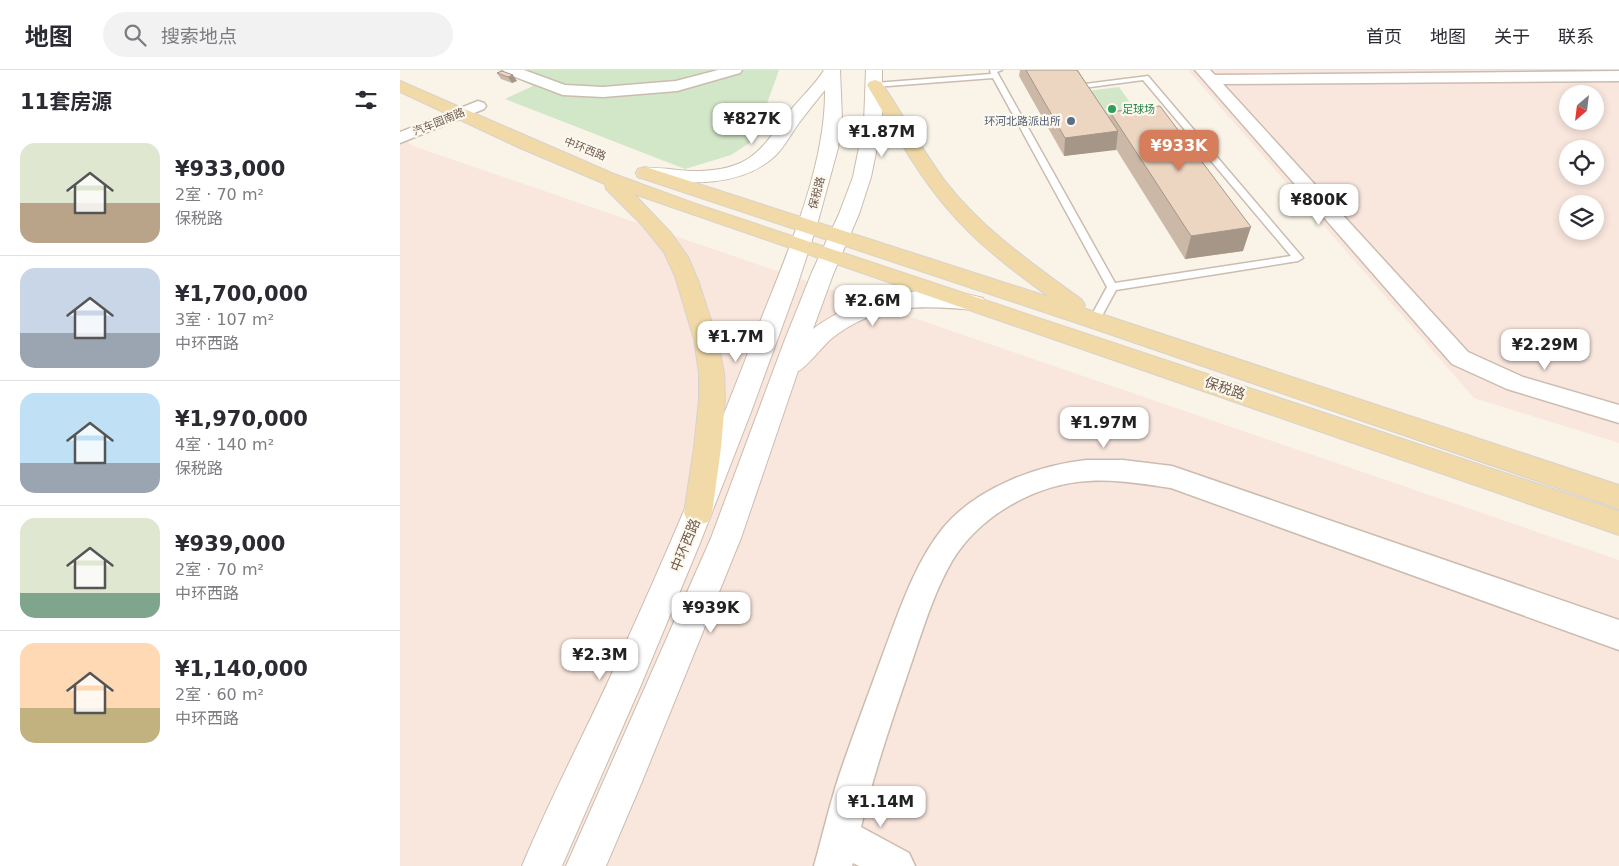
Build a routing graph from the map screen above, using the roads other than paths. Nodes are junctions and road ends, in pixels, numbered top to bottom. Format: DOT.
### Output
graph roads {
  1 [pos="404,70"];
  2 [pos="510,70"];
  3 [pos="734,70"];
  4 [pos="1072,70"];
  5 [pos="832,71"];
  6 [pos="997,73"];
  7 [pos="1325,74"];
  8 [pos="1206,75"];
  9 [pos="1619,76"];
  10 [pos="874,78"];
  11 [pos="400,86"];
  12 [pos="478,106"];
  13 [pos="460,115"];
  14 [pos="527,126"];
  15 [pos="400,138"];
  16 [pos="636,169"];
  17 [pos="606,178"];
  18 [pos="804,235"];
  19 [pos="835,245"];
  20 [pos="1112,287"];
  21 [pos="975,303"];
  22 [pos="1094,320"];
  23 [pos="782,380"];
  24 [pos="1619,414"];
  25 [pos="1619,497"];
  26 [pos="698,513"];
  27 [pos="1619,522"];
  28 [pos="1619,635"];
  29 [pos="837,851"];
  30 [pos="542,866"];
  31 [pos="586,866"];
  32 [pos="896,866"];
  1 -- 12 [label="main road"];
  2 -- 3 [label="street"];
  4 -- 20 [label="lane"];
  5 -- 16 [label="street"];
  5 -- 18 [label="street, 保税路"];
  6 -- 10 [label="lane"];
  6 -- 20 [label="lane"];
  7 -- 8 [label="street"];
  7 -- 9 [label="street"];
  8 -- 24 [label="street"];
  10 -- 19 [label="street"];
  10 -- 22 [label="main road"];
  11 -- 13 [label="main road, 中环西路"];
  12 -- 13 [label="street, 汽车园南路"];
  12 -- 14 [label="main road"];
  13 -- 15 [label="street, 汽车园南路"];
  13 -- 17 [label="main road, 中环西路"];
  16 -- 18 [label="main road"];
  17 -- 18 [label="main road, 中环西路"];
  17 -- 26 [label="main road"];
  18 -- 19 [label="main road, 保税路"];
  18 -- 26 [label="street, 中环西路"];
  19 -- 21 [label="main road, 保税路"];
  19 -- 22 [label="main road, 保税路"];
  19 -- 23 [label="street"];
  20 -- 22 [label="lane"];
  21 -- 23 [label="street"];
  21 -- 27 [label="main road, 保税路"];
  22 -- 25 [label="main road, 保税路"];
  23 -- 31 [label="street"];
  26 -- 30 [label="street, 中环西路"];
  28 -- 29 [label="street"];
  29 -- 32 [label="street"];
}
